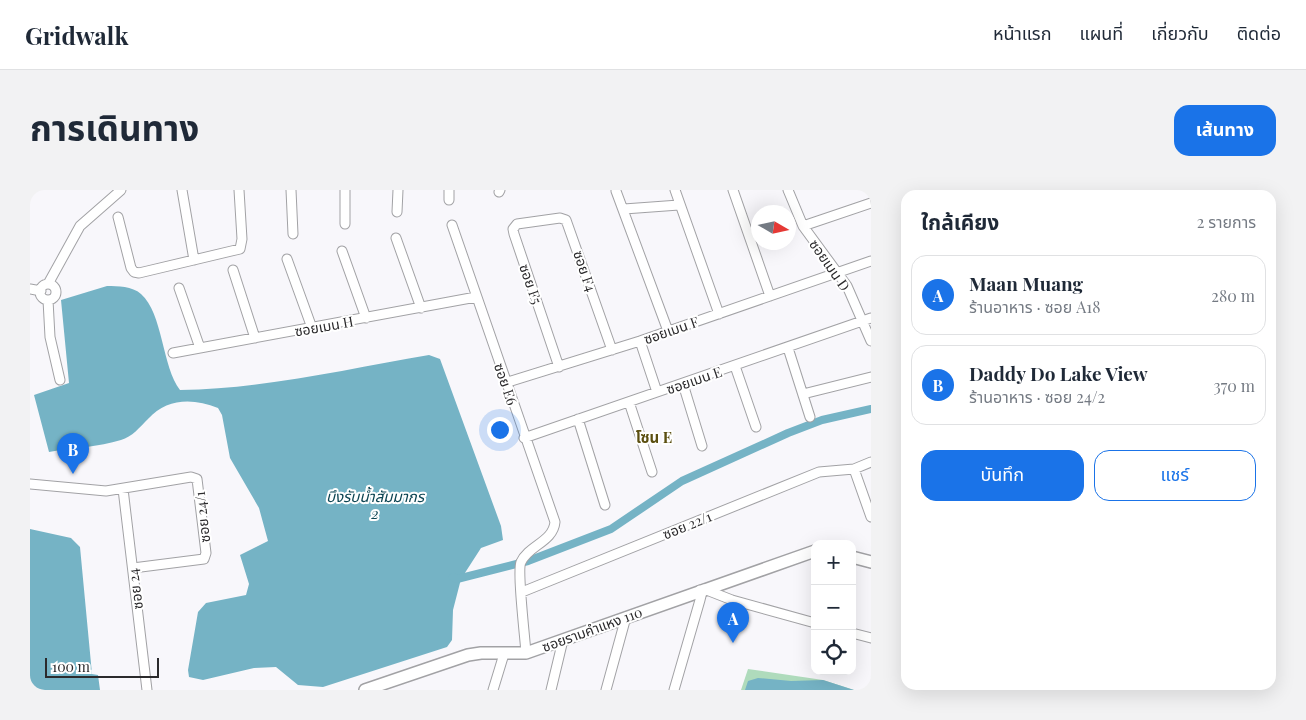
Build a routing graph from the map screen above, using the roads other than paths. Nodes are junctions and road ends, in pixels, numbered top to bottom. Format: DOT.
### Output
graph roads {
  1 [pos="121,190"];
  2 [pos="182,190"];
  3 [pos="239,190"];
  4 [pos="291,190"];
  5 [pos="345,190"];
  6 [pos="398,190"];
  7 [pos="675,190"];
  8 [pos="733,190"];
  9 [pos="788,190"];
  10 [pos="616,191"];
  11 [pos="871,203"];
  12 [pos="679,205"];
  13 [pos="624,209"];
  14 [pos="397,212"];
  15 [pos="118,217"];
  16 [pos="538,221"];
  17 [pos="346,224"];
  18 [pos="452,225"];
  19 [pos="803,226"];
  20 [pos="293,234"];
  21 [pos="396,238"];
  22 [pos="342,251"];
  23 [pos="287,259"];
  24 [pos="194,260"];
  25 [pos="871,260"];
  26 [pos="234,270"];
  27 [pos="836,272"];
  28 [pos="44,287"];
  29 [pos="180,288"];
  30 [pos="30,289"];
  31 [pos="770,296"];
  32 [pos="476,297"];
  33 [pos="48,300"];
  34 [pos="421,308"];
  35 [pos="719,314"];
  36 [pos="366,318"];
  37 [pos="867,320"];
  38 [pos="312,328"];
  39 [pos="668,331"];
  40 [pos="256,338"];
  41 [pos="640,341"];
  42 [pos="871,341"];
  43 [pos="200,348"];
  44 [pos="788,348"];
  45 [pos="612,350"];
  46 [pos="173,353"];
  47 [pos="735,366"];
  48 [pos="559,367"];
  49 [pos="871,377"];
  50 [pos="60,380"];
  51 [pos="505,383"];
  52 [pos="683,384"];
  53 [pos="657,392"];
  54 [pos="803,394"];
  55 [pos="629,402"];
  56 [pos="810,417"];
  57 [pos="578,419"];
  58 [pos="756,427"];
  59 [pos="524,438"];
  60 [pos="702,446"];
  61 [pos="871,462"];
  62 [pos="854,469"];
  63 [pos="652,472"];
  64 [pos="30,484"];
  65 [pos="123,489"];
  66 [pos="605,505"];
  67 [pos="871,517"];
  68 [pos="811,552"];
  69 [pos="856,558"];
  70 [pos="871,562"];
  71 [pos="133,568"];
  72 [pos="702,589"];
  73 [pos="522,592"];
  74 [pos="626,617"];
  75 [pos="811,622"];
  76 [pos="856,634"];
  77 [pos="871,638"];
  78 [pos="563,640"];
  79 [pos="526,653"];
  80 [pos="504,654"];
  81 [pos="381,687"];
  82 [pos="147,690"];
  83 [pos="365,690"];
  84 [pos="493,690"];
  85 [pos="551,690"];
  86 [pos="606,690"];
  87 [pos="674,690"];
  1 -- 28 [label="street"];
  2 -- 24 [label="street"];
  3 -- 24 [label="street"];
  4 -- 20 [label="street"];
  5 -- 17 [label="street"];
  6 -- 14 [label="street"];
  7 -- 12 [label="street"];
  8 -- 31 [label="street"];
  9 -- 19 [label="street, ซอยเมน D"];
  10 -- 13 [label="street"];
  11 -- 19 [label="street"];
  12 -- 13 [label="street"];
  12 -- 35 [label="street"];
  13 -- 39 [label="street"];
  15 -- 24 [label="street"];
  16 -- 45 [label="street, ซอย F4"];
  16 -- 48 [label="street, ซอย F5"];
  18 -- 32 [label="street, ซอย E6"];
  19 -- 27 [label="street, ซอยเมน D"];
  21 -- 34 [label="street"];
  22 -- 36 [label="street"];
  23 -- 38 [label="street"];
  25 -- 27 [label="street, ซอยเมน F"];
  26 -- 40 [label="street"];
  27 -- 31 [label="street, ซอยเมน F"];
  27 -- 37 [label="street, ซอยเมน D"];
  28 -- 30 [label="street"];
  28 -- 33 [label="street"];
  28 -- 33 [label="street"];
  29 -- 43 [label="street"];
  31 -- 35 [label="street, ซอยเมน F"];
  32 -- 34 [label="street, ซอยเมน H"];
  32 -- 51 [label="street, ซอย E6"];
  33 -- 50 [label="street"];
  34 -- 36 [label="street, ซอยเมน H"];
  35 -- 39 [label="street, ซอยเมน F"];
  36 -- 38 [label="street, ซอยเมน H"];
  37 -- 42 [label="street, ซอยเมน D"];
  37 -- 44 [label="street, ซอยเมน E"];
  38 -- 40 [label="street, ซอยเมน H"];
  39 -- 41 [label="street, ซอยเมน F"];
  40 -- 43 [label="street, ซอยเมน H"];
  41 -- 45 [label="street, ซอยเมน F"];
  41 -- 53 [label="street"];
  43 -- 46 [label="street, ซอยเมน H"];
  44 -- 47 [label="street, ซอยเมน E"];
  44 -- 54 [label="street"];
  45 -- 48 [label="street, ซอยเมน F"];
  47 -- 52 [label="street, ซอยเมน E"];
  47 -- 58 [label="street"];
  48 -- 51 [label="street, ซอยเมน F"];
  49 -- 54 [label="street"];
  51 -- 59 [label="street, ซอย E6"];
  52 -- 53 [label="street, ซอยเมน E"];
  52 -- 60 [label="street"];
  53 -- 55 [label="street, ซอยเมน E"];
  54 -- 56 [label="street"];
  55 -- 57 [label="street, ซอยเมน E"];
  55 -- 63 [label="street"];
  57 -- 59 [label="street, ซอยเมน E"];
  57 -- 66 [label="street"];
  59 -- 73 [label="street, ซอย E6"];
  61 -- 62 [label="street, ซอย 22/1"];
  62 -- 67 [label="street"];
  62 -- 73 [label="street, ซอย 22/1"];
  64 -- 65 [label="street"];
  65 -- 71 [label="street, ซอย 24"];
  65 -- 71 [label="street, ซอย 24/1"];
  68 -- 72 [label="street, ซอยรามคำแหง 110"];
  69 -- 70 [label="street"];
  71 -- 82 [label="street, ซอย 24"];
  72 -- 74 [label="street, ซอยรามคำแหง 110"];
  72 -- 75 [label="street"];
  72 -- 87 [label="street"];
  73 -- 79 [label="street"];
  74 -- 78 [label="street, ซอยรามคำแหง 110"];
  74 -- 86 [label="street"];
  76 -- 77 [label="street"];
  78 -- 79 [label="street, ซอยรามคำแหง 110"];
  78 -- 85 [label="street"];
  79 -- 80 [label="street, ซอยรามคำแหง 110"];
  80 -- 81 [label="street, ซอยรามคำแหง 110"];
  80 -- 84 [label="street"];
  81 -- 83 [label="street, ซอยรามคำแหง 110"];
}
